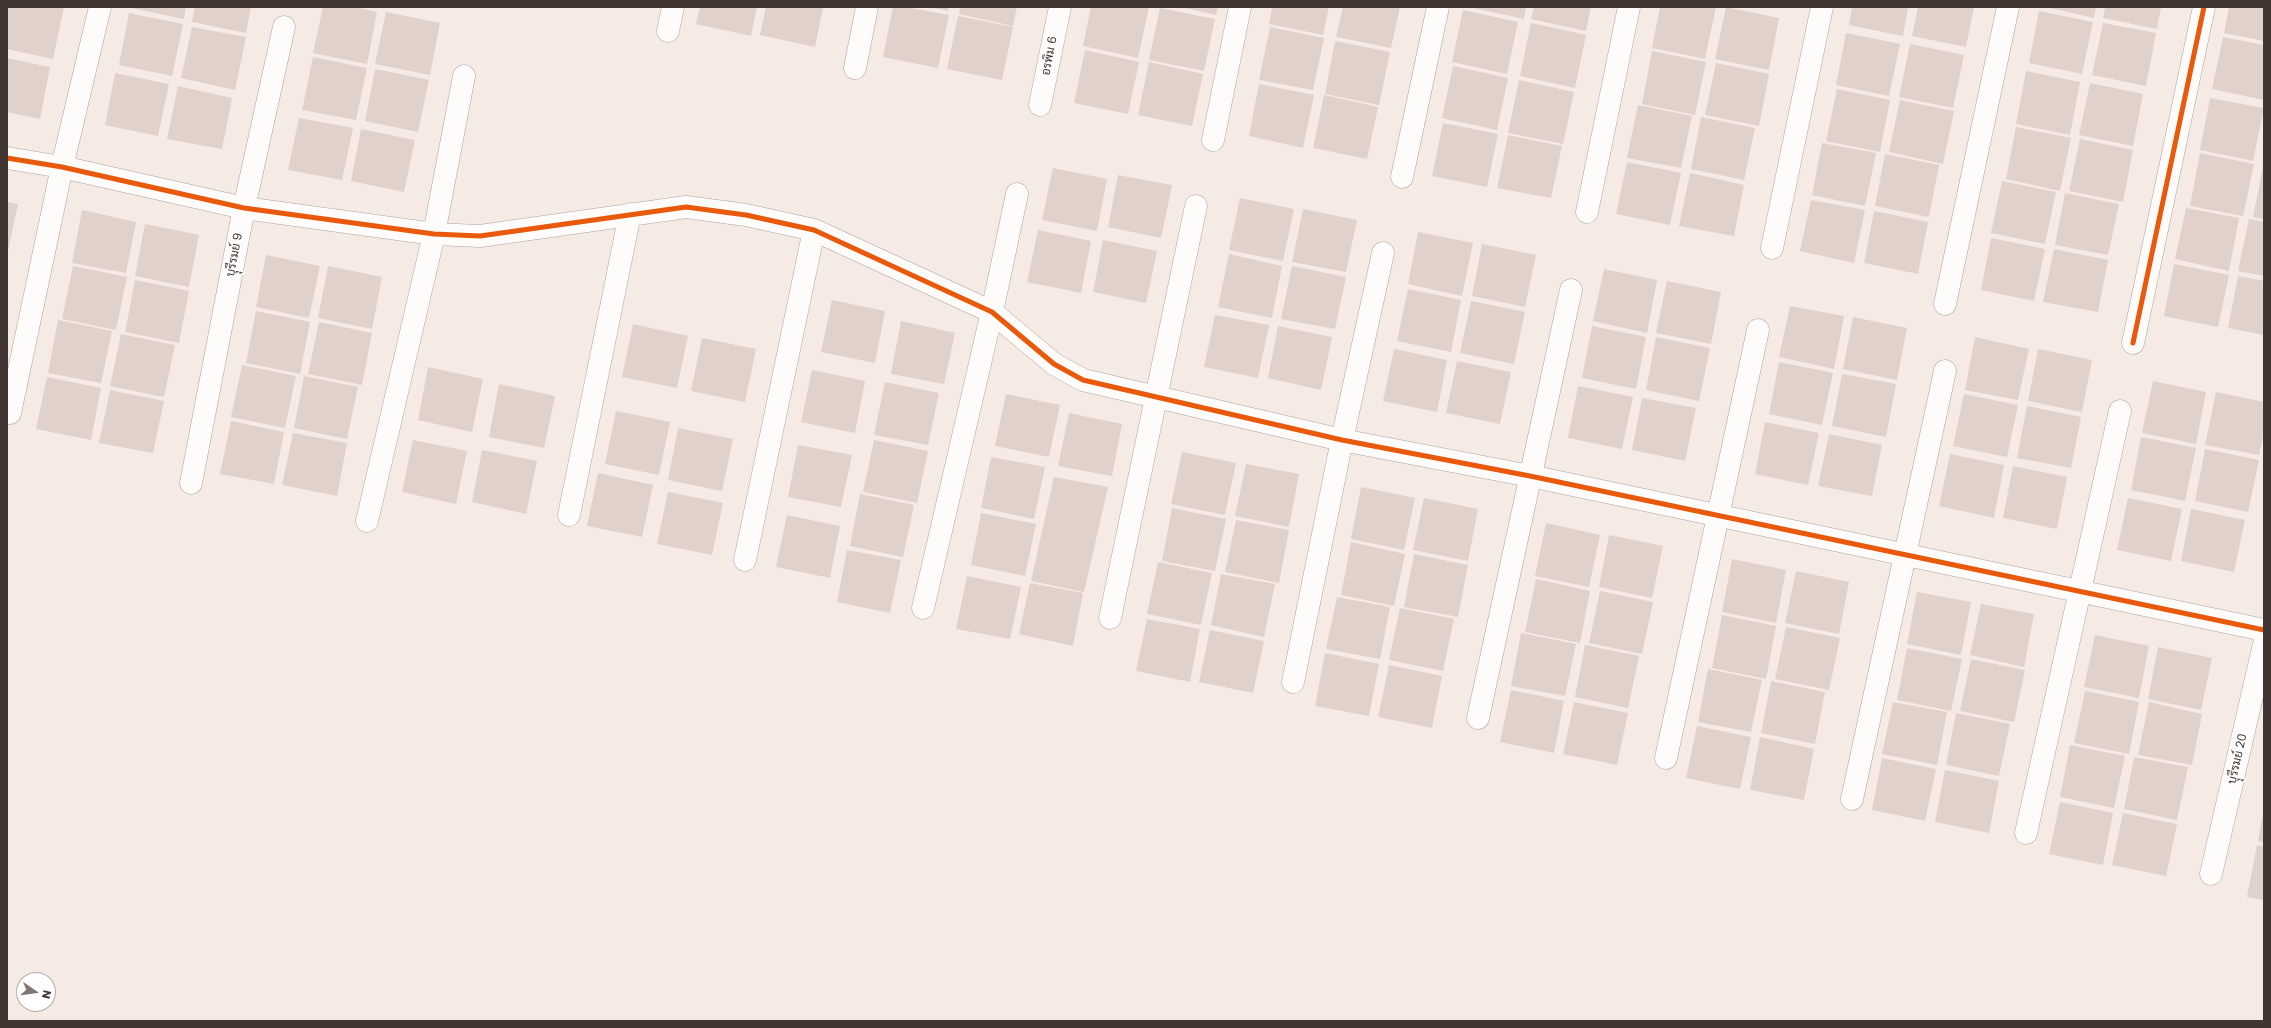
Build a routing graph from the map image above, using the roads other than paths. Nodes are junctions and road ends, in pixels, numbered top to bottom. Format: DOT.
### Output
graph roads {
  1 [pos="100,7"];
  2 [pos="673,7"];
  3 [pos="867,7"];
  4 [pos="1060,7"];
  5 [pos="1240,7"];
  6 [pos="1438,7"];
  7 [pos="1629,7"];
  8 [pos="1822,7"];
  9 [pos="2008,7"];
  10 [pos="2204,7"];
  11 [pos="284,27"];
  12 [pos="668,31"];
  13 [pos="855,68"];
  14 [pos="464,76"];
  15 [pos="1040,105"];
  16 [pos="1213,140"];
  17 [pos="7,158"];
  18 [pos="62,168"];
  19 [pos="1402,177"];
  20 [pos="1017,194"];
  21 [pos="1196,206"];
  22 [pos="244,208"];
  23 [pos="1587,212"];
  24 [pos="630,214"];
  25 [pos="814,230"];
  26 [pos="434,234"];
  27 [pos="1772,248"];
  28 [pos="1383,252"];
  29 [pos="1571,290"];
  30 [pos="1945,304"];
  31 [pos="992,312"];
  32 [pos="1758,330"];
  33 [pos="2133,343"];
  34 [pos="1945,371"];
  35 [pos="1155,397"];
  36 [pos="2120,411"];
  37 [pos="10,413"];
  38 [pos="1342,440"];
  39 [pos="1530,476"];
  40 [pos="190,484"];
  41 [pos="569,515"];
  42 [pos="1718,516"];
  43 [pos="367,521"];
  44 [pos="1905,554"];
  45 [pos="745,560"];
  46 [pos="2081,593"];
  47 [pos="923,608"];
  48 [pos="1110,618"];
  49 [pos="2264,630"];
  50 [pos="2264,644"];
  51 [pos="1293,682"];
  52 [pos="1478,718"];
  53 [pos="1666,758"];
  54 [pos="1852,799"];
  55 [pos="2026,833"];
  56 [pos="2212,874"];
  1 -- 18 [label="street"];
  2 -- 12 [label="street"];
  3 -- 13 [label="street"];
  4 -- 15 [label="street, อรพิม 6"];
  5 -- 16 [label="street"];
  6 -- 19 [label="street"];
  7 -- 23 [label="street"];
  8 -- 27 [label="street"];
  9 -- 30 [label="street"];
  10 -- 33 [label="street"];
  11 -- 22 [label="street, บุุรีรมย์ 9"];
  14 -- 26 [label="street"];
  17 -- 18 [label="street"];
  18 -- 22 [label="street"];
  18 -- 37 [label="street"];
  20 -- 31 [label="street"];
  21 -- 35 [label="street"];
  22 -- 26 [label="street"];
  22 -- 40 [label="street, บุุรีรมย์ 9"];
  24 -- 25 [label="street"];
  24 -- 26 [label="street"];
  24 -- 41 [label="street"];
  25 -- 31 [label="street"];
  25 -- 45 [label="street"];
  26 -- 43 [label="street"];
  28 -- 38 [label="street"];
  29 -- 39 [label="street"];
  31 -- 35 [label="street"];
  31 -- 47 [label="street"];
  32 -- 42 [label="street"];
  34 -- 44 [label="street"];
  35 -- 38 [label="street"];
  35 -- 48 [label="street"];
  36 -- 46 [label="street"];
  38 -- 39 [label="street"];
  38 -- 51 [label="street"];
  39 -- 42 [label="street"];
  39 -- 52 [label="street"];
  42 -- 44 [label="street"];
  42 -- 53 [label="street"];
  44 -- 46 [label="street"];
  44 -- 54 [label="street"];
  46 -- 49 [label="street"];
  46 -- 55 [label="street"];
  50 -- 56 [label="street, บุุรีรมย์ 20"];
}
